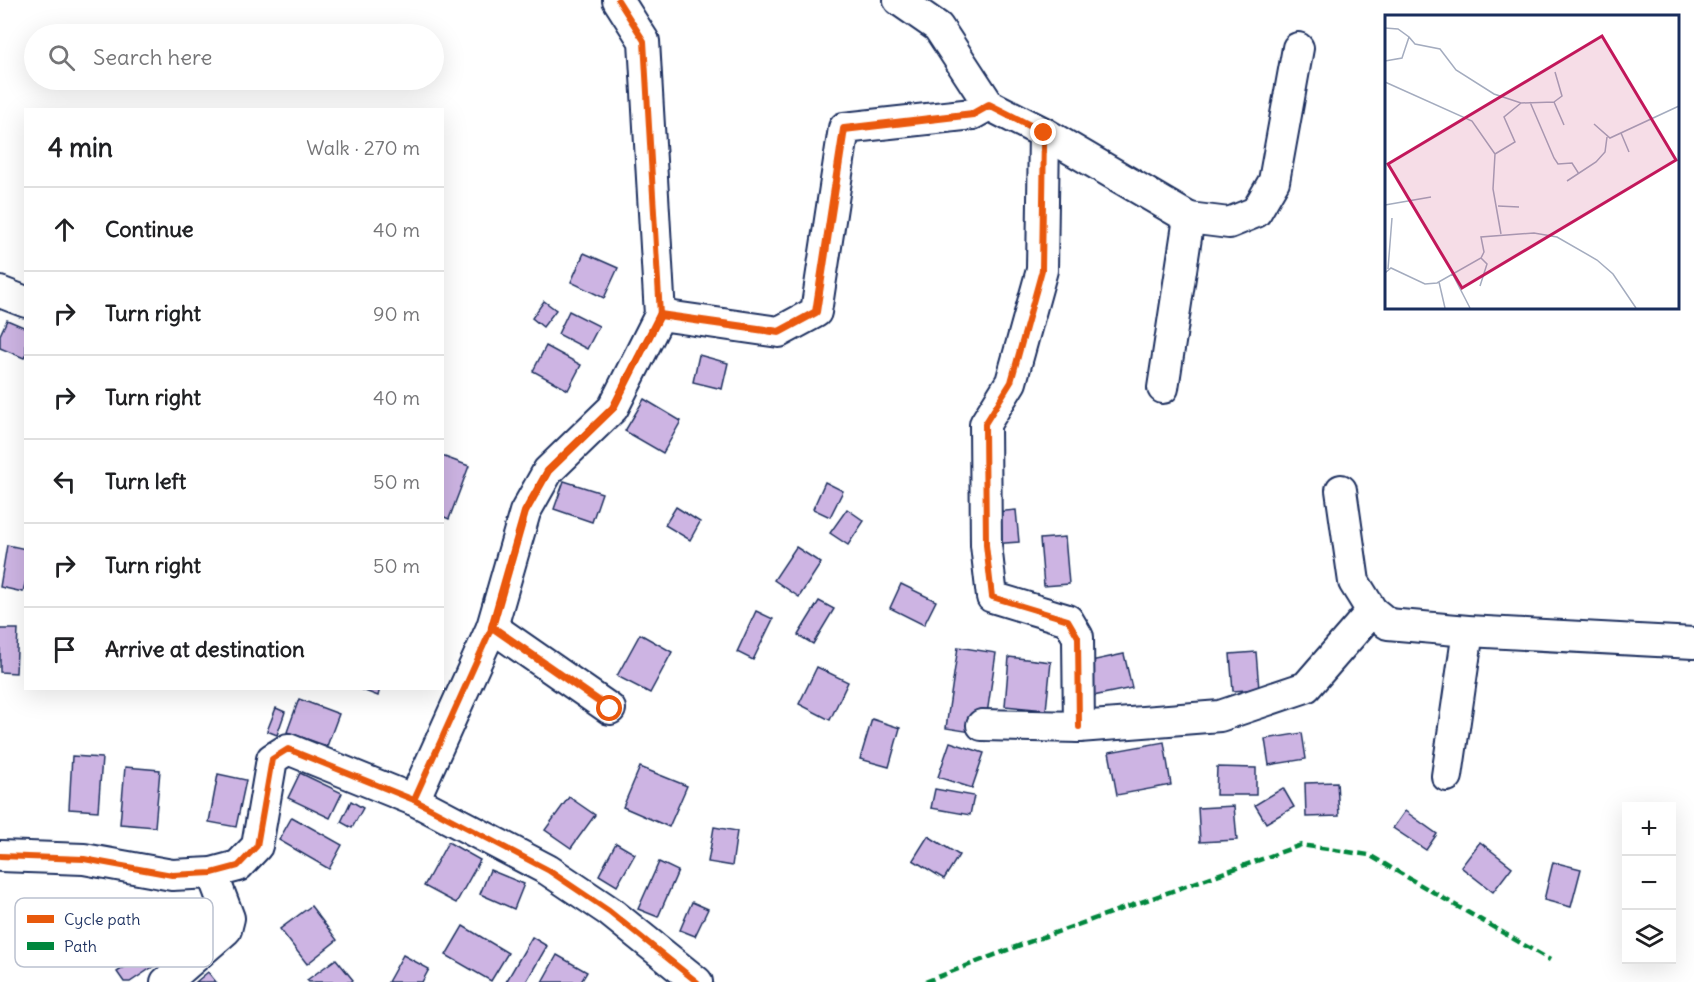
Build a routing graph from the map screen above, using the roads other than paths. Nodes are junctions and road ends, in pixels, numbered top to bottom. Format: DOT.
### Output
graph roads {
  1 [pos="618,0"];
  2 [pos="898,0"];
  3 [pos="1298,48"];
  4 [pos="989,105"];
  5 [pos="1044,133"];
  6 [pos="1189,218"];
  7 [pos="0,292"];
  8 [pos="24,301"];
  9 [pos="660,315"];
  10 [pos="1163,388"];
  11 [pos="1341,490"];
  12 [pos="1372,611"];
  13 [pos="492,627"];
  14 [pos="1468,631"];
  15 [pos="1694,643"];
  16 [pos="610,709"];
  17 [pos="982,725"];
  18 [pos="1079,727"];
  19 [pos="1447,776"];
  20 [pos="414,800"];
  21 [pos="0,856"];
  22 [pos="212,873"];
  23 [pos="213,941"];
  24 [pos="183,967"];
  25 [pos="166,982"];
  26 [pos="697,982"];
  1 -- 9 [label="street"];
  2 -- 4 [label="street"];
  3 -- 6 [label="street"];
  4 -- 5 [label="street"];
  4 -- 9 [label="street"];
  5 -- 6 [label="street"];
  5 -- 18 [label="street"];
  6 -- 10 [label="street"];
  7 -- 8 [label="street"];
  9 -- 13 [label="street"];
  11 -- 12 [label="street"];
  12 -- 14 [label="street"];
  12 -- 18 [label="street"];
  13 -- 16 [label="street"];
  13 -- 20 [label="street"];
  14 -- 15 [label="street"];
  14 -- 19 [label="street"];
  17 -- 18 [label="street"];
  20 -- 22 [label="street"];
  20 -- 26 [label="street"];
  21 -- 22 [label="street"];
  22 -- 23 [label="street"];
  24 -- 25 [label="street"];
}
